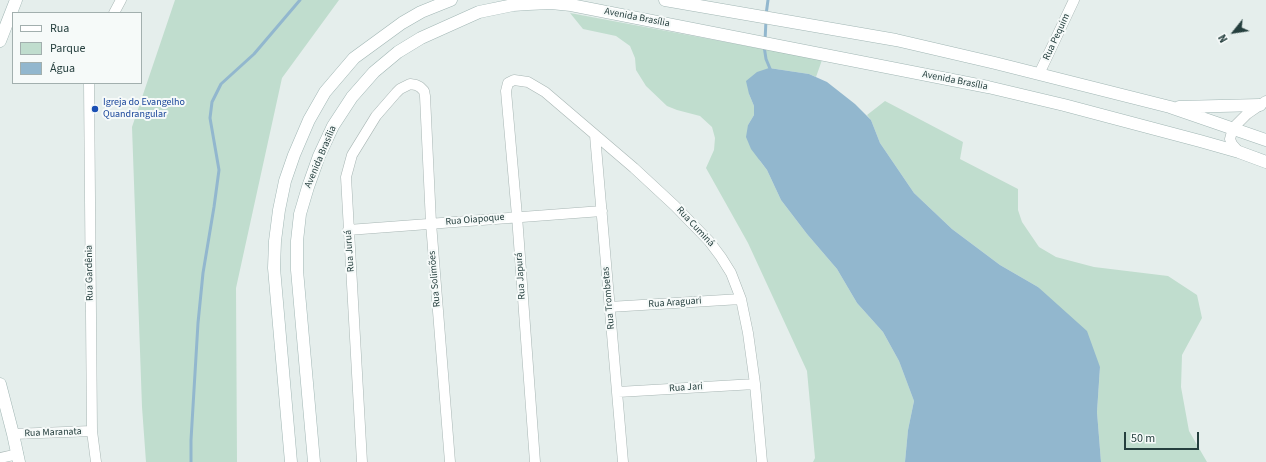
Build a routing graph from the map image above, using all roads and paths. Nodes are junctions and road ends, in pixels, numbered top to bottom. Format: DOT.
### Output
graph roads {
  1 [pos="16,0"];
  2 [pos="121,0"];
  3 [pos="451,0"];
  4 [pos="665,0"];
  5 [pos="1074,0"];
  6 [pos="115,12"];
  7 [pos="4,19"];
  8 [pos="0,41"];
  9 [pos="1039,74"];
  10 [pos="88,84"];
  11 [pos="506,91"];
  12 [pos="425,96"];
  13 [pos="1264,104"];
  14 [pos="1170,107"];
  15 [pos="1233,128"];
  16 [pos="595,135"];
  17 [pos="1266,140"];
  18 [pos="1239,152"];
  19 [pos="1266,162"];
  20 [pos="602,211"];
  21 [pos="517,216"];
  22 [pos="431,224"];
  23 [pos="348,230"];
  24 [pos="741,299"];
  25 [pos="609,307"];
  26 [pos="0,384"];
  27 [pos="754,384"];
  28 [pos="618,392"];
  29 [pos="2,401"];
  30 [pos="92,431"];
  31 [pos="13,434"];
  32 [pos="0,458"];
  33 [pos="18,458"];
  34 [pos="96,462"];
  35 [pos="291,462"];
  36 [pos="314,462"];
  37 [pos="362,462"];
  38 [pos="450,462"];
  39 [pos="535,462"];
  40 [pos="623,462"];
  41 [pos="762,462"];
  1 -- 7 [label="street"];
  2 -- 6 [label="street"];
  3 -- 35 [label="street"];
  4 -- 9 [label="street"];
  5 -- 9 [label="street, Rua Pequim"];
  7 -- 8 [label="street"];
  9 -- 14 [label="street"];
  10 -- 30 [label="street, Rua Gardênia"];
  11 -- 16 [label="street, Rua Cuminá"];
  11 -- 21 [label="street, Rua Japurá"];
  12 -- 22 [label="street, Rua Solimões"];
  12 -- 23 [label="street, Rua Juruá"];
  13 -- 14 [label="street"];
  13 -- 15 [label="street"];
  14 -- 15 [label="street"];
  15 -- 17 [label="street"];
  15 -- 18 [label="street"];
  16 -- 20 [label="street, Rua Trombetas"];
  16 -- 24 [label="street, Rua Cuminá"];
  18 -- 19 [label="street, Avenida Brasília"];
  18 -- 36 [label="street, Avenida Brasília"];
  20 -- 21 [label="street, Rua Oiapoque"];
  20 -- 25 [label="street, Rua Trombetas"];
  21 -- 22 [label="street, Rua Oiapoque"];
  21 -- 39 [label="street, Rua Japurá"];
  22 -- 23 [label="street, Rua Oiapoque"];
  22 -- 38 [label="street, Rua Solimões"];
  23 -- 37 [label="street, Rua Juruá"];
  24 -- 25 [label="street, Rua Araguari"];
  24 -- 27 [label="street, Rua Cuminá"];
  25 -- 28 [label="street, Rua Trombetas"];
  26 -- 29 [label="street"];
  27 -- 28 [label="street, Rua Jari"];
  27 -- 41 [label="street, Rua Cuminá"];
  28 -- 40 [label="street, Rua Trombetas"];
  29 -- 31 [label="street"];
  30 -- 31 [label="street, Rua Maranata"];
  30 -- 34 [label="street, Rua Gardênia"];
  31 -- 33 [label="street"];
  32 -- 33 [label="street"];
}
